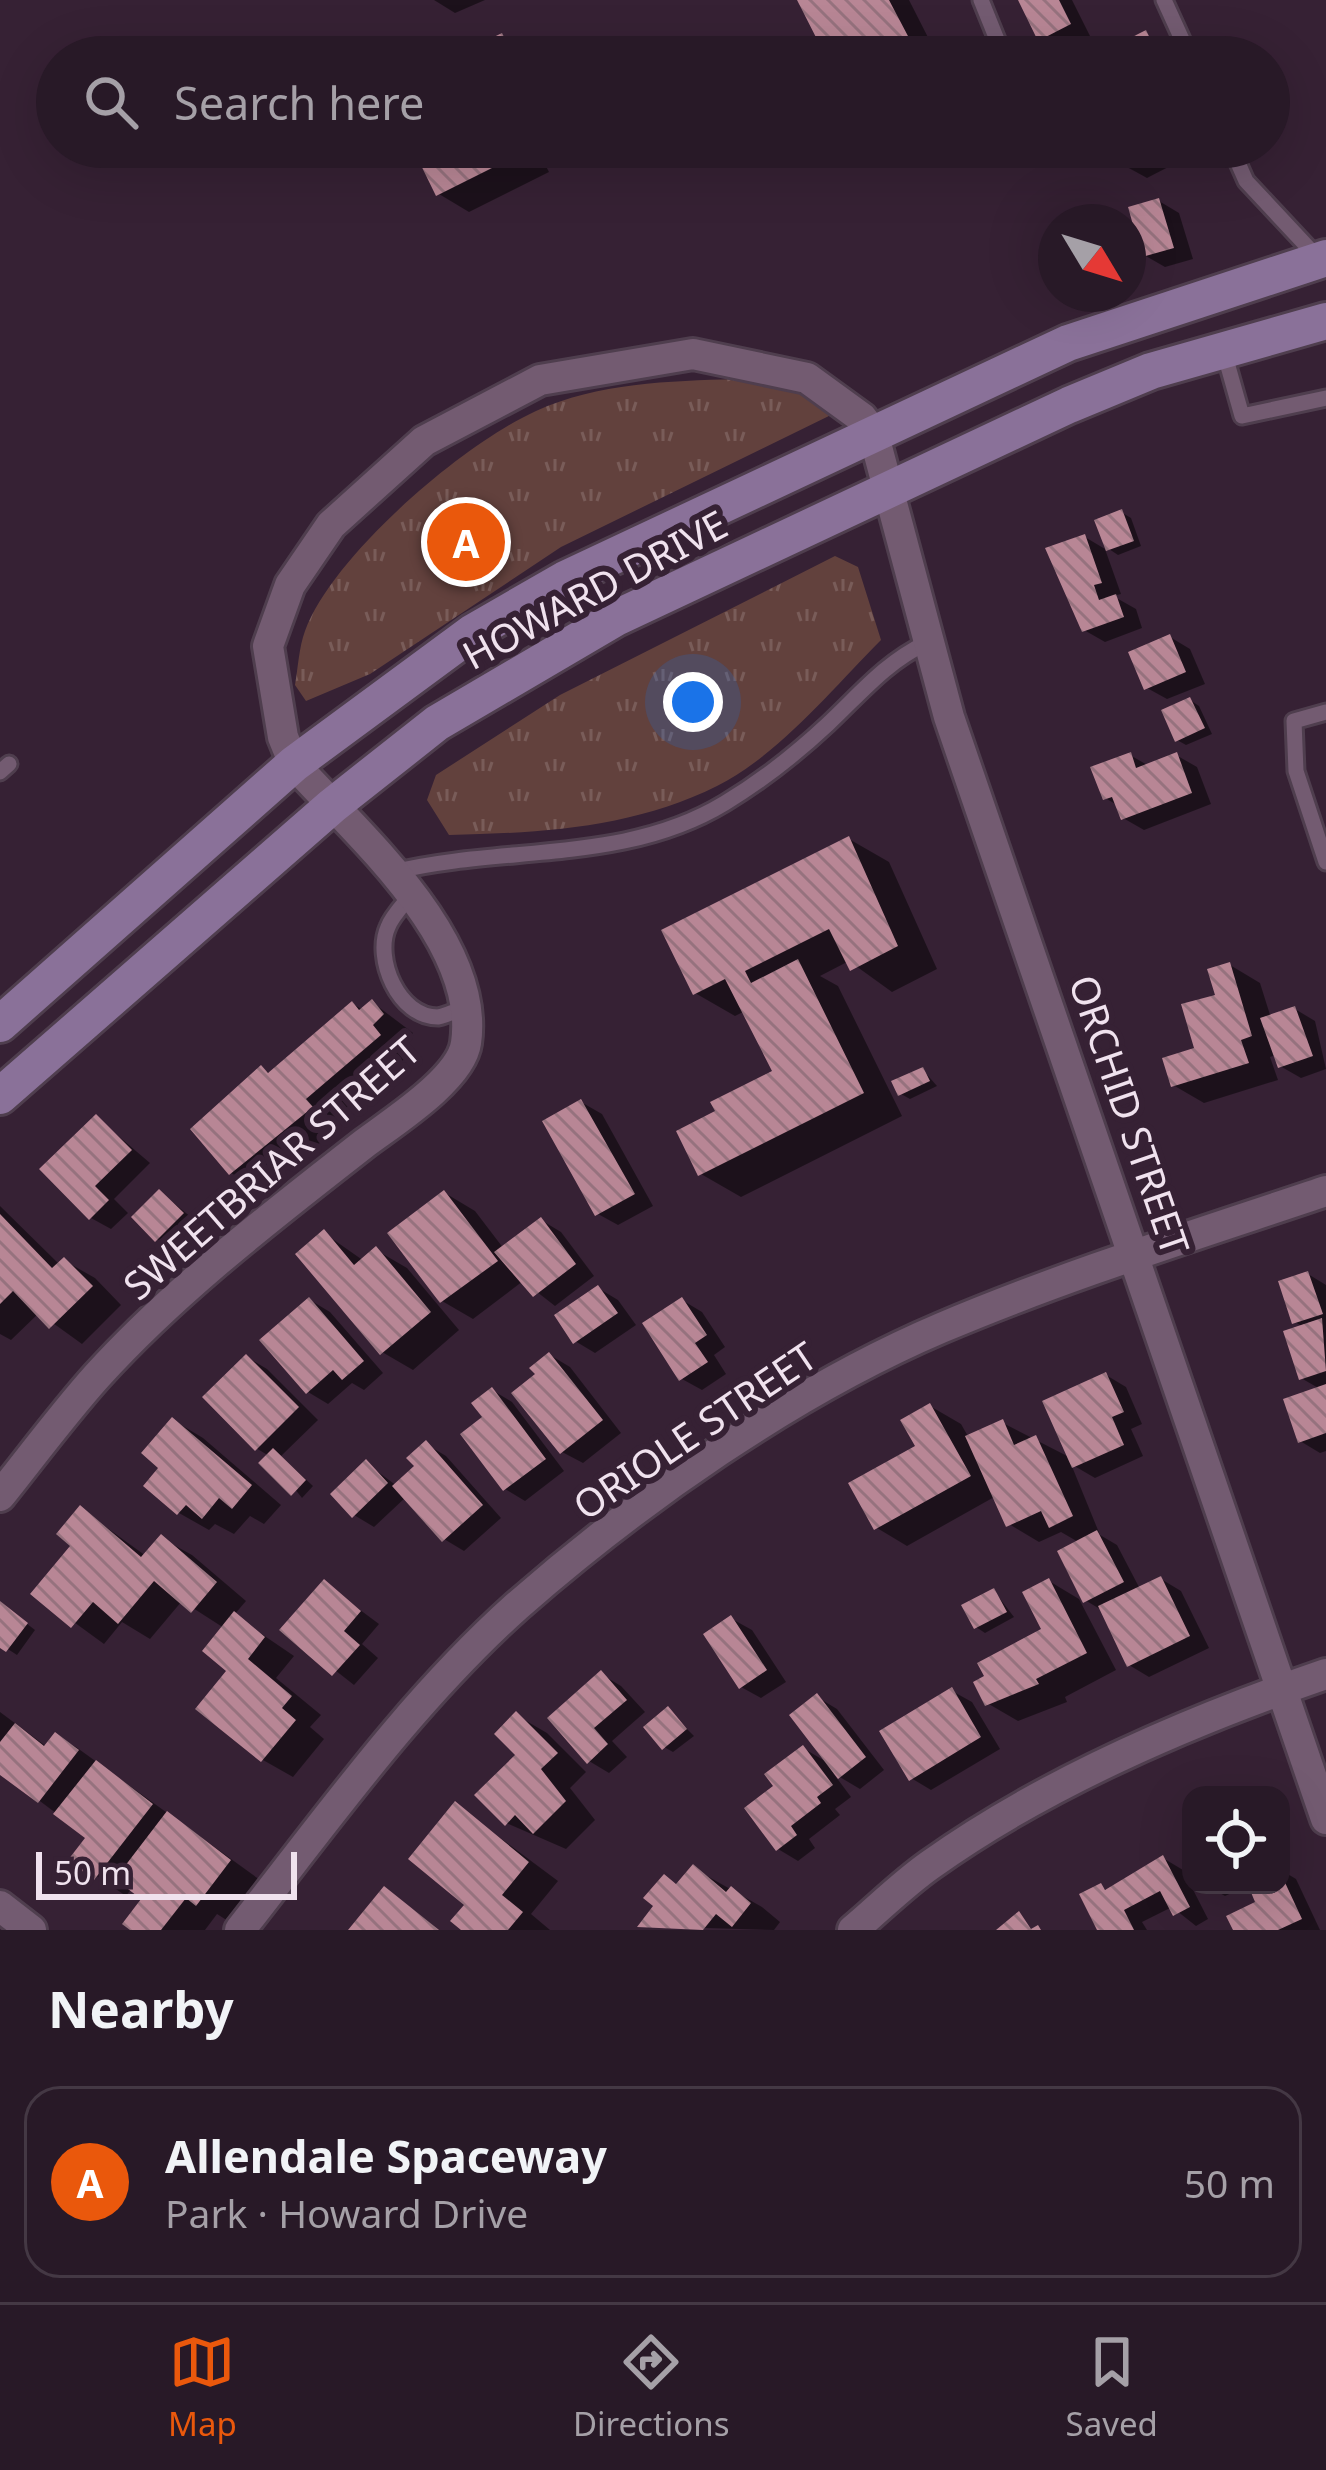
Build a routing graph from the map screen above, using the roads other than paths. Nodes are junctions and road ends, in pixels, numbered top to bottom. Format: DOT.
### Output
graph roads {
  1 [pos="981,0"];
  2 [pos="1164,0"];
  3 [pos="996,36"];
  4 [pos="1180,36"];
  5 [pos="1240,168"];
  6 [pos="1322,259"];
  7 [pos="1326,321"];
  8 [pos="1223,349"];
  9 [pos="1326,398"];
  10 [pos="873,432"];
  11 [pos="887,492"];
  12 [pos="926,643"];
  13 [pos="1326,712"];
  14 [pos="294,764"];
  15 [pos="332,806"];
  16 [pos="1326,862"];
  17 [pos="402,884"];
  18 [pos="465,1007"];
  19 [pos="0,1024"];
  20 [pos="0,1096"];
  21 [pos="1326,1191"];
  22 [pos="1136,1255"];
  23 [pos="0,1496"];
  24 [pos="1326,1674"];
  25 [pos="1282,1689"];
  26 [pos="1326,1819"];
  27 [pos="0,1906"];
  28 [pos="31,1930"];
  29 [pos="240,1930"];
  30 [pos="853,1930"];
  1 -- 3 [label="lane"];
  2 -- 4 [label="lane"];
  5 -- 6 [label="lane"];
  6 -- 10 [label="main road, HOWARD DRIVE"];
  7 -- 8 [label="main road, HOWARD DRIVE"];
  8 -- 9 [label="lane"];
  8 -- 11 [label="main road, HOWARD DRIVE"];
  10 -- 11 [label="street, ORCHID STREET"];
  10 -- 14 [label="main road, HOWARD DRIVE"];
  10 -- 14 [label="street"];
  11 -- 12 [label="street, ORCHID STREET"];
  11 -- 15 [label="main road, HOWARD DRIVE"];
  12 -- 17 [label="lane"];
  12 -- 22 [label="street, ORCHID STREET"];
  13 -- 16 [label="lane"];
  14 -- 15 [label="street"];
  14 -- 19 [label="main road, HOWARD DRIVE"];
  15 -- 17 [label="street"];
  15 -- 20 [label="main road, HOWARD DRIVE"];
  17 -- 18 [label="street"];
  17 -- 18 [label="lane"];
  18 -- 23 [label="street, SWEETBRIAR STREET"];
  21 -- 22 [label="street, ORIOLE STREET"];
  22 -- 25 [label="street, ORCHID STREET"];
  22 -- 29 [label="street, ORIOLE STREET"];
  24 -- 25 [label="street"];
  25 -- 26 [label="street, ORCHID STREET"];
  25 -- 30 [label="street"];
  27 -- 28 [label="street"];
}
